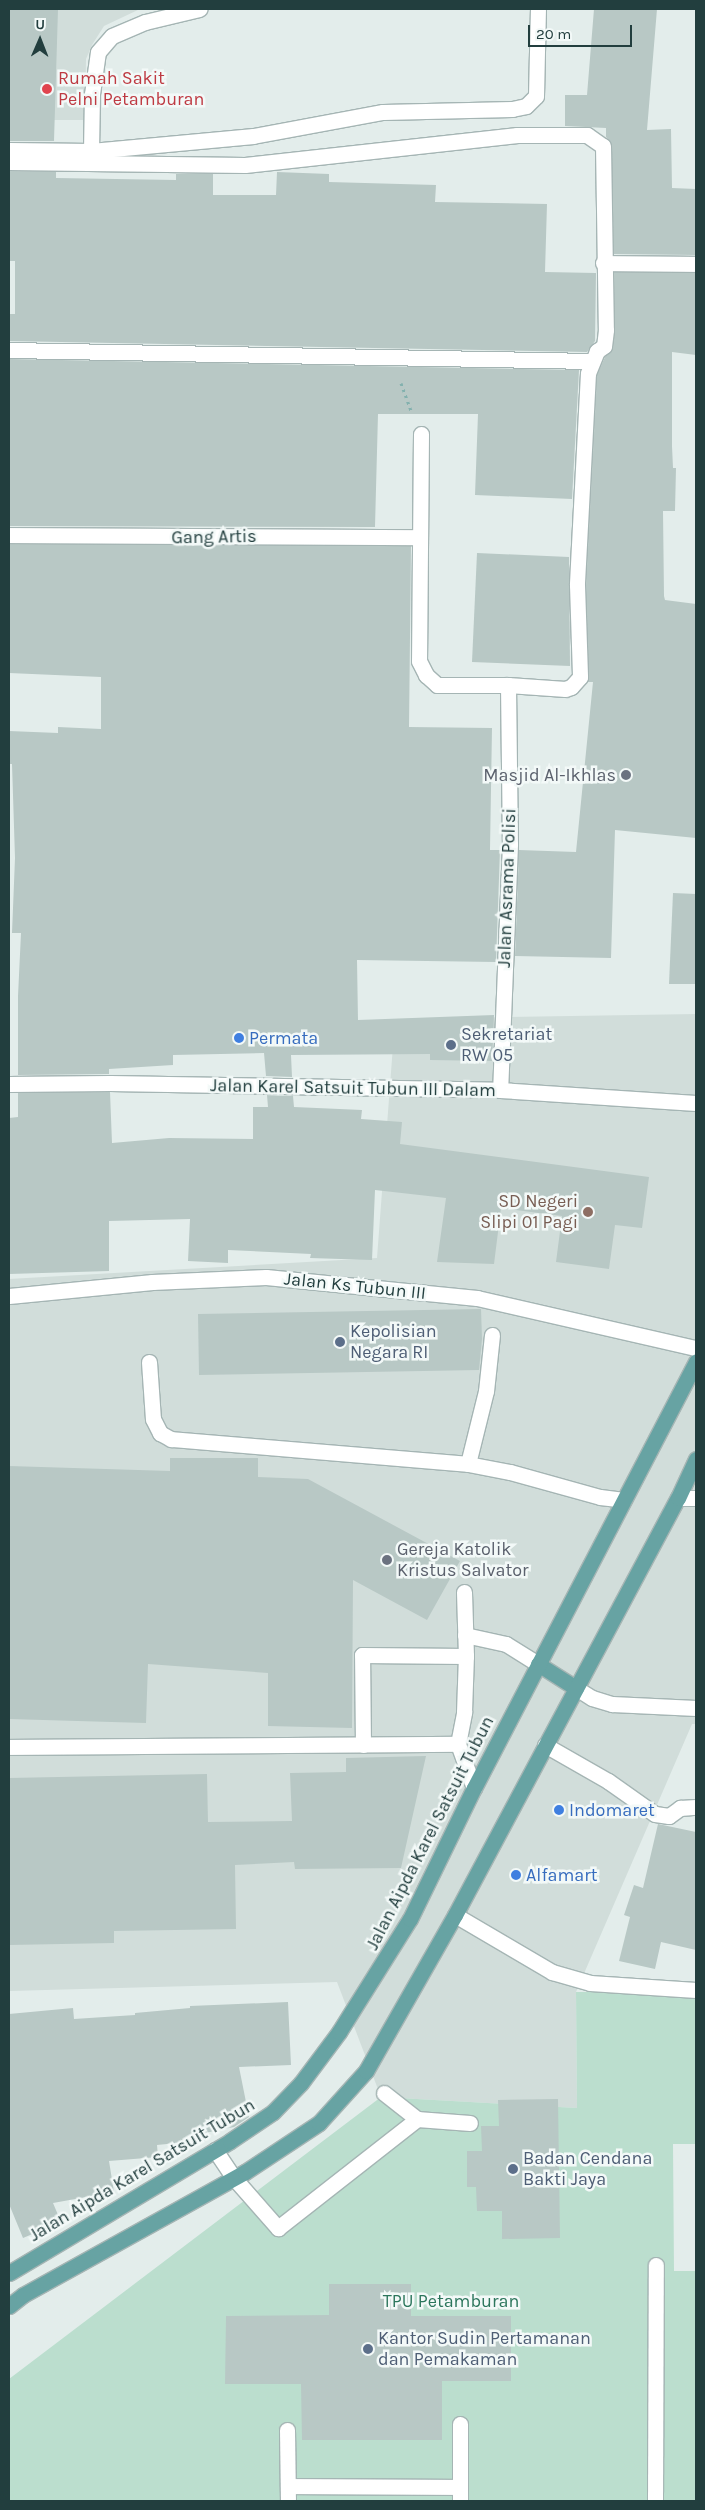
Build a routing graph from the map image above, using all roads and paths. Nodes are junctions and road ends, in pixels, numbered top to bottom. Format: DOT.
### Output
graph roads {
  1 [pos="199,9"];
  2 [pos="538,9"];
  3 [pos="9,150"];
  4 [pos="91,151"];
  5 [pos="9,162"];
  6 [pos="604,263"];
  7 [pos="696,264"];
  8 [pos="9,350"];
  9 [pos="591,362"];
  10 [pos="421,434"];
  11 [pos="9,535"];
  12 [pos="420,537"];
  13 [pos="508,685"];
  14 [pos="9,1084"];
  15 [pos="500,1090"];
  16 [pos="696,1103"];
  17 [pos="9,1296"];
  18 [pos="492,1335"];
  19 [pos="696,1348"];
  20 [pos="696,1361"];
  21 [pos="149,1362"];
  22 [pos="696,1459"];
  23 [pos="468,1464"];
  24 [pos="678,1498"];
  25 [pos="696,1498"];
  26 [pos="624,1500"];
  27 [pos="464,1592"];
  28 [pos="466,1635"];
  29 [pos="466,1656"];
  30 [pos="538,1664"];
  31 [pos="576,1688"];
  32 [pos="696,1708"];
  33 [pos="458,1744"];
  34 [pos="363,1745"];
  35 [pos="545,1745"];
  36 [pos="9,1746"];
  37 [pos="474,1788"];
  38 [pos="696,1807"];
  39 [pos="455,1915"];
  40 [pos="696,1990"];
  41 [pos="384,2094"];
  42 [pos="417,2119"];
  43 [pos="470,2123"];
  44 [pos="215,2150"];
  45 [pos="234,2178"];
  46 [pos="656,2266"];
  47 [pos="9,2272"];
  48 [pos="9,2306"];
  49 [pos="460,2424"];
  50 [pos="287,2430"];
  51 [pos="288,2486"];
  52 [pos="460,2494"];
  53 [pos="288,2501"];
  54 [pos="655,2501"];
  1 -- 4 [label="street"];
  2 -- 4 [label="street"];
  3 -- 4 [label="street"];
  5 -- 6 [label="street"];
  6 -- 7 [label="street"];
  6 -- 9 [label="street"];
  8 -- 9 [label="street"];
  9 -- 13 [label="street"];
  10 -- 12 [label="street"];
  11 -- 12 [label="street, Gang Artis"];
  12 -- 13 [label="street"];
  13 -- 15 [label="street, Jalan Asrama Polisi"];
  14 -- 15 [label="street, Jalan Karel Satsuit Tubun III Dalam"];
  15 -- 16 [label="street, Jalan Karel Satsuit Tubun III Dalam"];
  17 -- 19 [label="street, Jalan Ks Tubun III"];
  18 -- 23 [label="street"];
  20 -- 26 [label="main road, Jalan Aipda Karel Satsuit Tubun"];
  21 -- 23 [label="street"];
  22 -- 24 [label="main road"];
  23 -- 26 [label="street"];
  24 -- 25 [label="street"];
  24 -- 31 [label="main road"];
  26 -- 30 [label="main road, Jalan Aipda Karel Satsuit Tubun"];
  27 -- 28 [label="street"];
  28 -- 29 [label="street"];
  28 -- 30 [label="street"];
  29 -- 33 [label="street"];
  29 -- 34 [label="street"];
  30 -- 31 [label="main road"];
  30 -- 37 [label="main road, Jalan Aipda Karel Satsuit Tubun"];
  31 -- 32 [label="street"];
  31 -- 35 [label="main road"];
  33 -- 34 [label="street"];
  33 -- 37 [label="street"];
  34 -- 36 [label="street"];
  35 -- 38 [label="street"];
  35 -- 39 [label="main road"];
  37 -- 44 [label="main road, Jalan Aipda Karel Satsuit Tubun"];
  39 -- 40 [label="street"];
  39 -- 45 [label="main road"];
  41 -- 42 [label="street"];
  42 -- 43 [label="street"];
  42 -- 45 [label="street"];
  44 -- 45 [label="street"];
  44 -- 47 [label="main road, Jalan Aipda Karel Satsuit Tubun"];
  45 -- 48 [label="main road"];
  46 -- 54 [label="street"];
  49 -- 52 [label="street"];
  50 -- 51 [label="street"];
  51 -- 52 [label="street"];
  51 -- 53 [label="street"];
}
